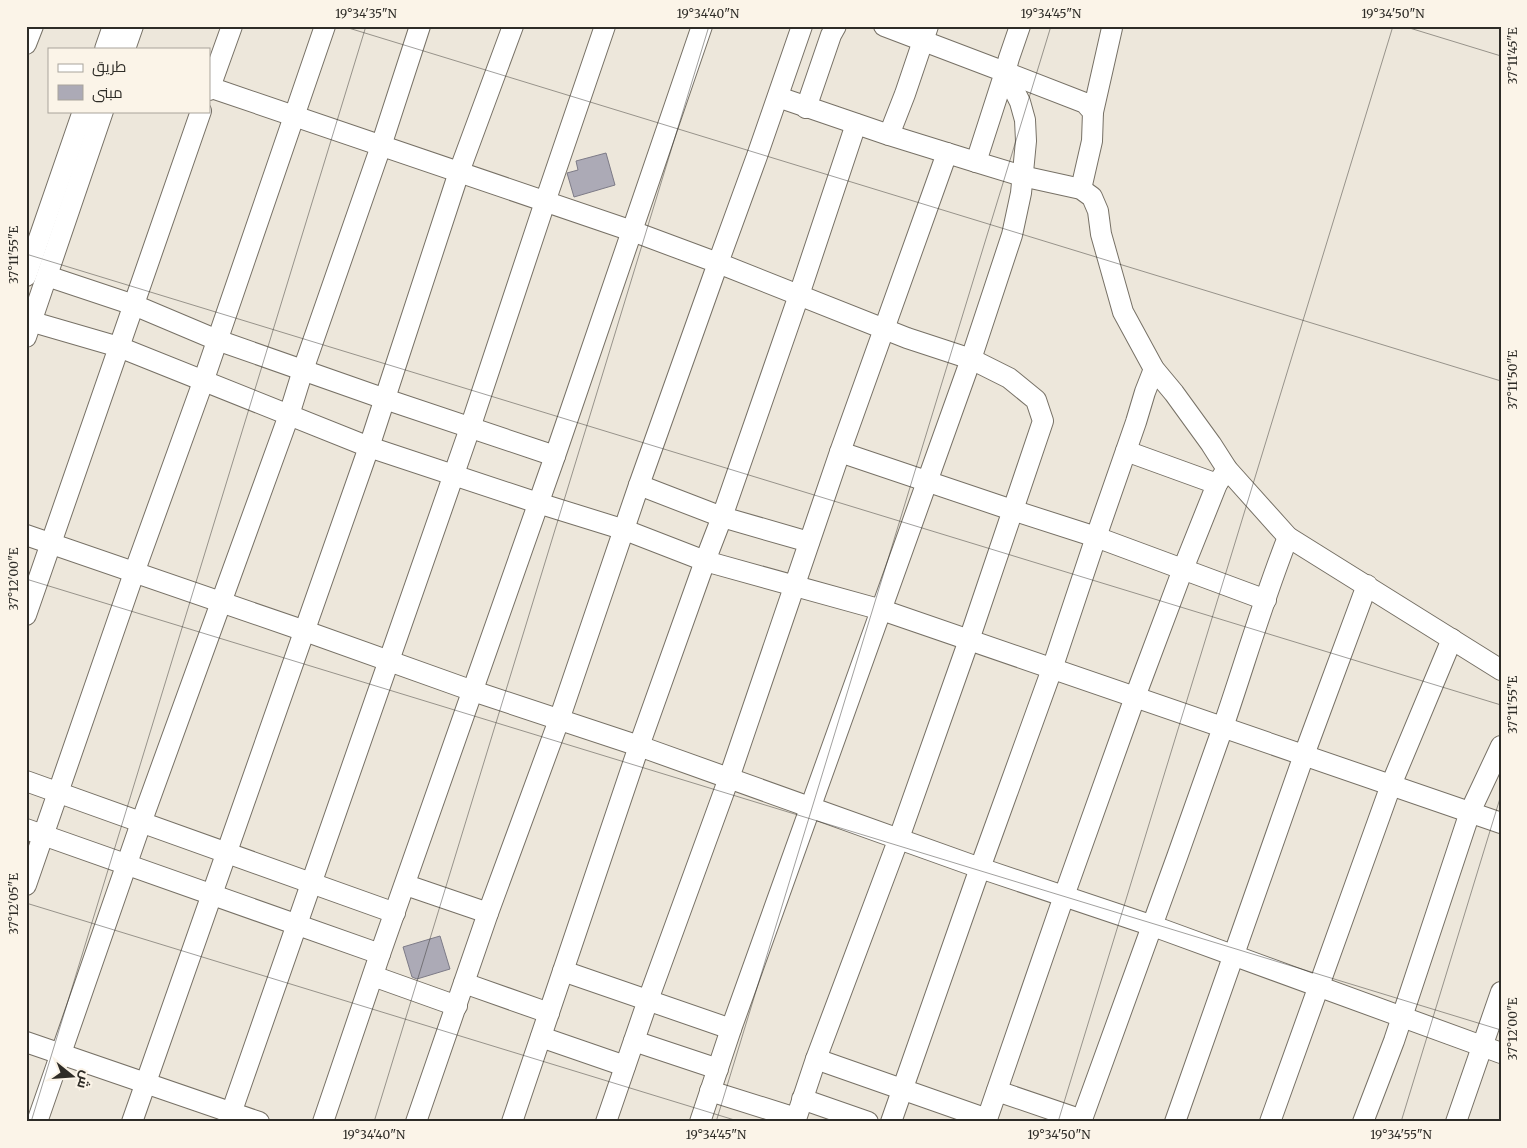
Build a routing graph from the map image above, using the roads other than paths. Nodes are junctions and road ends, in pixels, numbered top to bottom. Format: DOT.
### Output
graph roads {
  1 [pos="33,26"];
  2 [pos="113,26"];
  3 [pos="133,26"];
  4 [pos="232,26"];
  5 [pos="325,26"];
  6 [pos="420,26"];
  7 [pos="513,26"];
  8 [pos="605,26"];
  9 [pos="702,26"];
  10 [pos="802,26"];
  11 [pos="836,26"];
  12 [pos="884,26"];
  13 [pos="1020,26"];
  14 [pos="1111,26"];
  15 [pos="925,33"];
  16 [pos="26,44"];
  17 [pos="105,48"];
  18 [pos="125,48"];
  19 [pos="1005,72"];
  20 [pos="210,85"];
  21 [pos="210,88"];
  22 [pos="778,97"];
  23 [pos="806,108"];
  24 [pos="83,112"];
  25 [pos="103,112"];
  26 [pos="201,112"];
  27 [pos="1093,112"];
  28 [pos="294,116"];
  29 [pos="856,124"];
  30 [pos="889,136"];
  31 [pos="381,146"];
  32 [pos="947,153"];
  33 [pos="976,162"];
  34 [pos="459,172"];
  35 [pos="1022,176"];
  36 [pos="1081,188"];
  37 [pos="545,202"];
  38 [pos="632,231"];
  39 [pos="718,263"];
  40 [pos="26,276"];
  41 [pos="47,276"];
  42 [pos="799,295"];
  43 [pos="134,305"];
  44 [pos="28,326"];
  45 [pos="883,329"];
  46 [pos="217,340"];
  47 [pos="119,347"];
  48 [pos="971,359"];
  49 [pos="1154,369"];
  50 [pos="303,370"];
  51 [pos="203,382"];
  52 [pos="385,399"];
  53 [pos="288,415"];
  54 [pos="470,428"];
  55 [pos="369,447"];
  56 [pos="840,452"];
  57 [pos="1126,452"];
  58 [pos="555,456"];
  59 [pos="452,475"];
  60 [pos="1222,477"];
  61 [pos="927,481"];
  62 [pos="639,485"];
  63 [pos="538,503"];
  64 [pos="1012,510"];
  65 [pos="722,517"];
  66 [pos="625,530"];
  67 [pos="26,535"];
  68 [pos="1096,537"];
  69 [pos="1288,537"];
  70 [pos="809,542"];
  71 [pos="51,543"];
  72 [pos="705,561"];
  73 [pos="1183,569"];
  74 [pos="134,573"];
  75 [pos="1367,585"];
  76 [pos="794,586"];
  77 [pos="1266,600"];
  78 [pos="220,602"];
  79 [pos="882,610"];
  80 [pos="26,615"];
  81 [pos="305,630"];
  82 [pos="969,640"];
  83 [pos="1452,640"];
  84 [pos="388,660"];
  85 [pos="1052,669"];
  86 [pos="1501,670"];
  87 [pos="473,691"];
  88 [pos="1135,697"];
  89 [pos="559,720"];
  90 [pos="1222,727"];
  91 [pos="639,746"];
  92 [pos="1501,746"];
  93 [pos="1304,755"];
  94 [pos="729,778"];
  95 [pos="26,781"];
  96 [pos="1391,785"];
  97 [pos="59,792"];
  98 [pos="811,808"];
  99 [pos="1470,812"];
  100 [pos="141,823"];
  101 [pos="1501,823"];
  102 [pos="35,832"];
  103 [pos="899,838"];
  104 [pos="226,853"];
  105 [pos="127,865"];
  106 [pos="980,868"];
  107 [pos="311,883"];
  108 [pos="406,885"];
  109 [pos="26,886"];
  110 [pos="212,895"];
  111 [pos="1064,896"];
  112 [pos="396,913"];
  113 [pos="488,913"];
  114 [pos="297,925"];
  115 [pos="1152,926"];
  116 [pos="380,954"];
  117 [pos="1234,955"];
  118 [pos="563,971"];
  119 [pos="373,976"];
  120 [pos="464,983"];
  121 [pos="1319,986"];
  122 [pos="1501,992"];
  123 [pos="648,1000"];
  124 [pos="456,1006"];
  125 [pos="549,1013"];
  126 [pos="1402,1017"];
  127 [pos="731,1029"];
  128 [pos="541,1037"];
  129 [pos="634,1040"];
  130 [pos="26,1042"];
  131 [pos="1492,1049"];
  132 [pos="61,1054"];
  133 [pos="816,1059"];
  134 [pos="625,1066"];
  135 [pos="718,1069"];
  136 [pos="145,1083"];
  137 [pos="902,1089"];
  138 [pos="710,1091"];
  139 [pos="997,1091"];
  140 [pos="798,1113"];
  141 [pos="229,1117"];
  142 [pos="987,1121"];
  143 [pos="1082,1121"];
  144 [pos="37,1122"];
  145 [pos="132,1122"];
  146 [pos="259,1122"];
  147 [pos="323,1122"];
  148 [pos="416,1122"];
  149 [pos="512,1122"];
  150 [pos="606,1122"];
  151 [pos="700,1122"];
  152 [pos="868,1122"];
  153 [pos="891,1122"];
  154 [pos="1175,1122"];
  155 [pos="1270,1122"];
  156 [pos="1363,1122"];
  157 [pos="1456,1122"];
  1 -- 16 [label="street"];
  2 -- 17 [label="street"];
  3 -- 18 [label="street"];
  4 -- 20 [label="street"];
  5 -- 28 [label="street"];
  6 -- 31 [label="street"];
  7 -- 34 [label="street"];
  8 -- 37 [label="street"];
  9 -- 38 [label="street"];
  10 -- 22 [label="street"];
  11 -- 23 [label="street"];
  12 -- 15 [label="street"];
  13 -- 19 [label="street"];
  14 -- 27 [label="street"];
  15 -- 19 [label="street"];
  15 -- 30 [label="street"];
  19 -- 27 [label="street"];
  19 -- 33 [label="street"];
  19 -- 35 [label="street"];
  21 -- 28 [label="street"];
  22 -- 23 [label="street"];
  22 -- 39 [label="street"];
  23 -- 29 [label="street"];
  24 -- 40 [label="street"];
  25 -- 41 [label="street"];
  26 -- 43 [label="street"];
  27 -- 36 [label="street"];
  28 -- 31 [label="street"];
  28 -- 46 [label="street"];
  29 -- 30 [label="street"];
  29 -- 42 [label="street"];
  30 -- 32 [label="street"];
  31 -- 34 [label="street"];
  31 -- 50 [label="street"];
  32 -- 33 [label="street"];
  32 -- 45 [label="street"];
  33 -- 35 [label="street"];
  34 -- 37 [label="street"];
  34 -- 52 [label="street"];
  35 -- 36 [label="street"];
  35 -- 48 [label="street"];
  36 -- 49 [label="street"];
  37 -- 38 [label="street"];
  37 -- 54 [label="street"];
  38 -- 39 [label="street"];
  38 -- 58 [label="street"];
  39 -- 42 [label="street"];
  39 -- 62 [label="street"];
  41 -- 43 [label="street"];
  41 -- 44 [label="street"];
  42 -- 45 [label="street"];
  42 -- 65 [label="street"];
  43 -- 46 [label="street"];
  43 -- 47 [label="street"];
  44 -- 47 [label="street"];
  45 -- 48 [label="street"];
  45 -- 56 [label="street"];
  46 -- 50 [label="street"];
  46 -- 51 [label="street"];
  47 -- 51 [label="street"];
  47 -- 71 [label="street"];
  48 -- 61 [label="street"];
  48 -- 64 [label="street"];
  49 -- 57 [label="street"];
  49 -- 60 [label="street"];
  50 -- 52 [label="street"];
  50 -- 53 [label="street"];
  51 -- 53 [label="street"];
  51 -- 74 [label="street"];
  52 -- 54 [label="street"];
  52 -- 55 [label="street"];
  53 -- 55 [label="street"];
  53 -- 78 [label="street"];
  54 -- 58 [label="street"];
  54 -- 59 [label="street"];
  55 -- 59 [label="street"];
  55 -- 81 [label="street"];
  56 -- 61 [label="street"];
  56 -- 70 [label="street"];
  57 -- 60 [label="street"];
  57 -- 68 [label="street"];
  58 -- 63 [label="street"];
  59 -- 63 [label="street"];
  59 -- 84 [label="street"];
  60 -- 69 [label="street"];
  60 -- 73 [label="street"];
  61 -- 64 [label="street"];
  61 -- 79 [label="street"];
  62 -- 65 [label="street"];
  62 -- 66 [label="street"];
  63 -- 66 [label="street"];
  63 -- 87 [label="street"];
  64 -- 68 [label="street"];
  64 -- 82 [label="street"];
  65 -- 70 [label="street"];
  65 -- 72 [label="street"];
  66 -- 72 [label="street"];
  66 -- 89 [label="street"];
  67 -- 71 [label="street"];
  68 -- 73 [label="street"];
  68 -- 85 [label="street"];
  69 -- 75 [label="street"];
  69 -- 77 [label="street"];
  70 -- 76 [label="street"];
  71 -- 74 [label="street"];
  71 -- 80 [label="street"];
  72 -- 76 [label="street"];
  72 -- 91 [label="street"];
  73 -- 77 [label="street"];
  73 -- 88 [label="street"];
  74 -- 78 [label="street"];
  74 -- 97 [label="street"];
  75 -- 83 [label="street"];
  75 -- 93 [label="street"];
  76 -- 79 [label="street"];
  76 -- 94 [label="street"];
  77 -- 90 [label="street"];
  78 -- 81 [label="street"];
  78 -- 100 [label="street"];
  79 -- 82 [label="street"];
  79 -- 98 [label="street"];
  81 -- 84 [label="street"];
  81 -- 104 [label="street"];
  82 -- 85 [label="street"];
  82 -- 103 [label="street"];
  83 -- 86 [label="street"];
  83 -- 96 [label="street"];
  84 -- 87 [label="street"];
  84 -- 107 [label="street"];
  85 -- 88 [label="street"];
  85 -- 106 [label="street"];
  87 -- 89 [label="street"];
  87 -- 108 [label="street"];
  88 -- 90 [label="street"];
  88 -- 111 [label="street"];
  89 -- 91 [label="street"];
  89 -- 113 [label="street"];
  90 -- 93 [label="street"];
  90 -- 115 [label="street"];
  91 -- 94 [label="street"];
  91 -- 118 [label="street"];
  92 -- 99 [label="street"];
  93 -- 96 [label="street"];
  93 -- 117 [label="street"];
  94 -- 98 [label="street"];
  94 -- 123 [label="street"];
  95 -- 97 [label="street"];
  96 -- 99 [label="street"];
  96 -- 121 [label="street"];
  97 -- 100 [label="street"];
  97 -- 102 [label="street"];
  98 -- 103 [label="street"];
  98 -- 127 [label="street"];
  99 -- 101 [label="street"];
  99 -- 126 [label="street"];
  100 -- 104 [label="street"];
  100 -- 105 [label="street"];
  102 -- 105 [label="street"];
  102 -- 109 [label="street"];
  103 -- 106 [label="street"];
  103 -- 133 [label="street"];
  104 -- 107 [label="street"];
  104 -- 110 [label="street"];
  105 -- 110 [label="street"];
  105 -- 132 [label="street"];
  106 -- 111 [label="street"];
  106 -- 137 [label="street"];
  107 -- 112 [label="street"];
  107 -- 114 [label="street"];
  108 -- 112 [label="street"];
  108 -- 113 [label="street"];
  110 -- 114 [label="street"];
  110 -- 136 [label="street"];
  111 -- 115 [label="street"];
  111 -- 139 [label="street"];
  112 -- 116 [label="street"];
  113 -- 120 [label="street"];
  114 -- 116 [label="street"];
  114 -- 141 [label="street"];
  115 -- 117 [label="street"];
  115 -- 143 [label="street"];
  116 -- 119 [label="street"];
  117 -- 121 [label="street"];
  117 -- 154 [label="street"];
  118 -- 123 [label="street"];
  118 -- 125 [label="street"];
  119 -- 124 [label="street"];
  119 -- 147 [label="street"];
  120 -- 124 [label="street"];
  120 -- 125 [label="street"];
  121 -- 126 [label="street"];
  121 -- 155 [label="street"];
  122 -- 131 [label="street"];
  123 -- 127 [label="street"];
  123 -- 129 [label="street"];
  124 -- 148 [label="street"];
  125 -- 128 [label="street"];
  126 -- 131 [label="street"];
  126 -- 156 [label="street"];
  127 -- 135 [label="street"];
  128 -- 134 [label="street"];
  128 -- 149 [label="street"];
  129 -- 134 [label="street"];
  129 -- 135 [label="street"];
  130 -- 132 [label="street"];
  131 -- 157 [label="street"];
  132 -- 136 [label="street"];
  132 -- 144 [label="street"];
  133 -- 137 [label="street"];
  133 -- 140 [label="street"];
  134 -- 150 [label="street"];
  135 -- 138 [label="street"];
  136 -- 141 [label="street"];
  136 -- 145 [label="street"];
  137 -- 142 [label="street"];
  137 -- 153 [label="street"];
  138 -- 140 [label="street"];
  138 -- 151 [label="street"];
  139 -- 142 [label="street"];
  139 -- 143 [label="street"];
  140 -- 152 [label="street"];
  141 -- 146 [label="street"];
}
